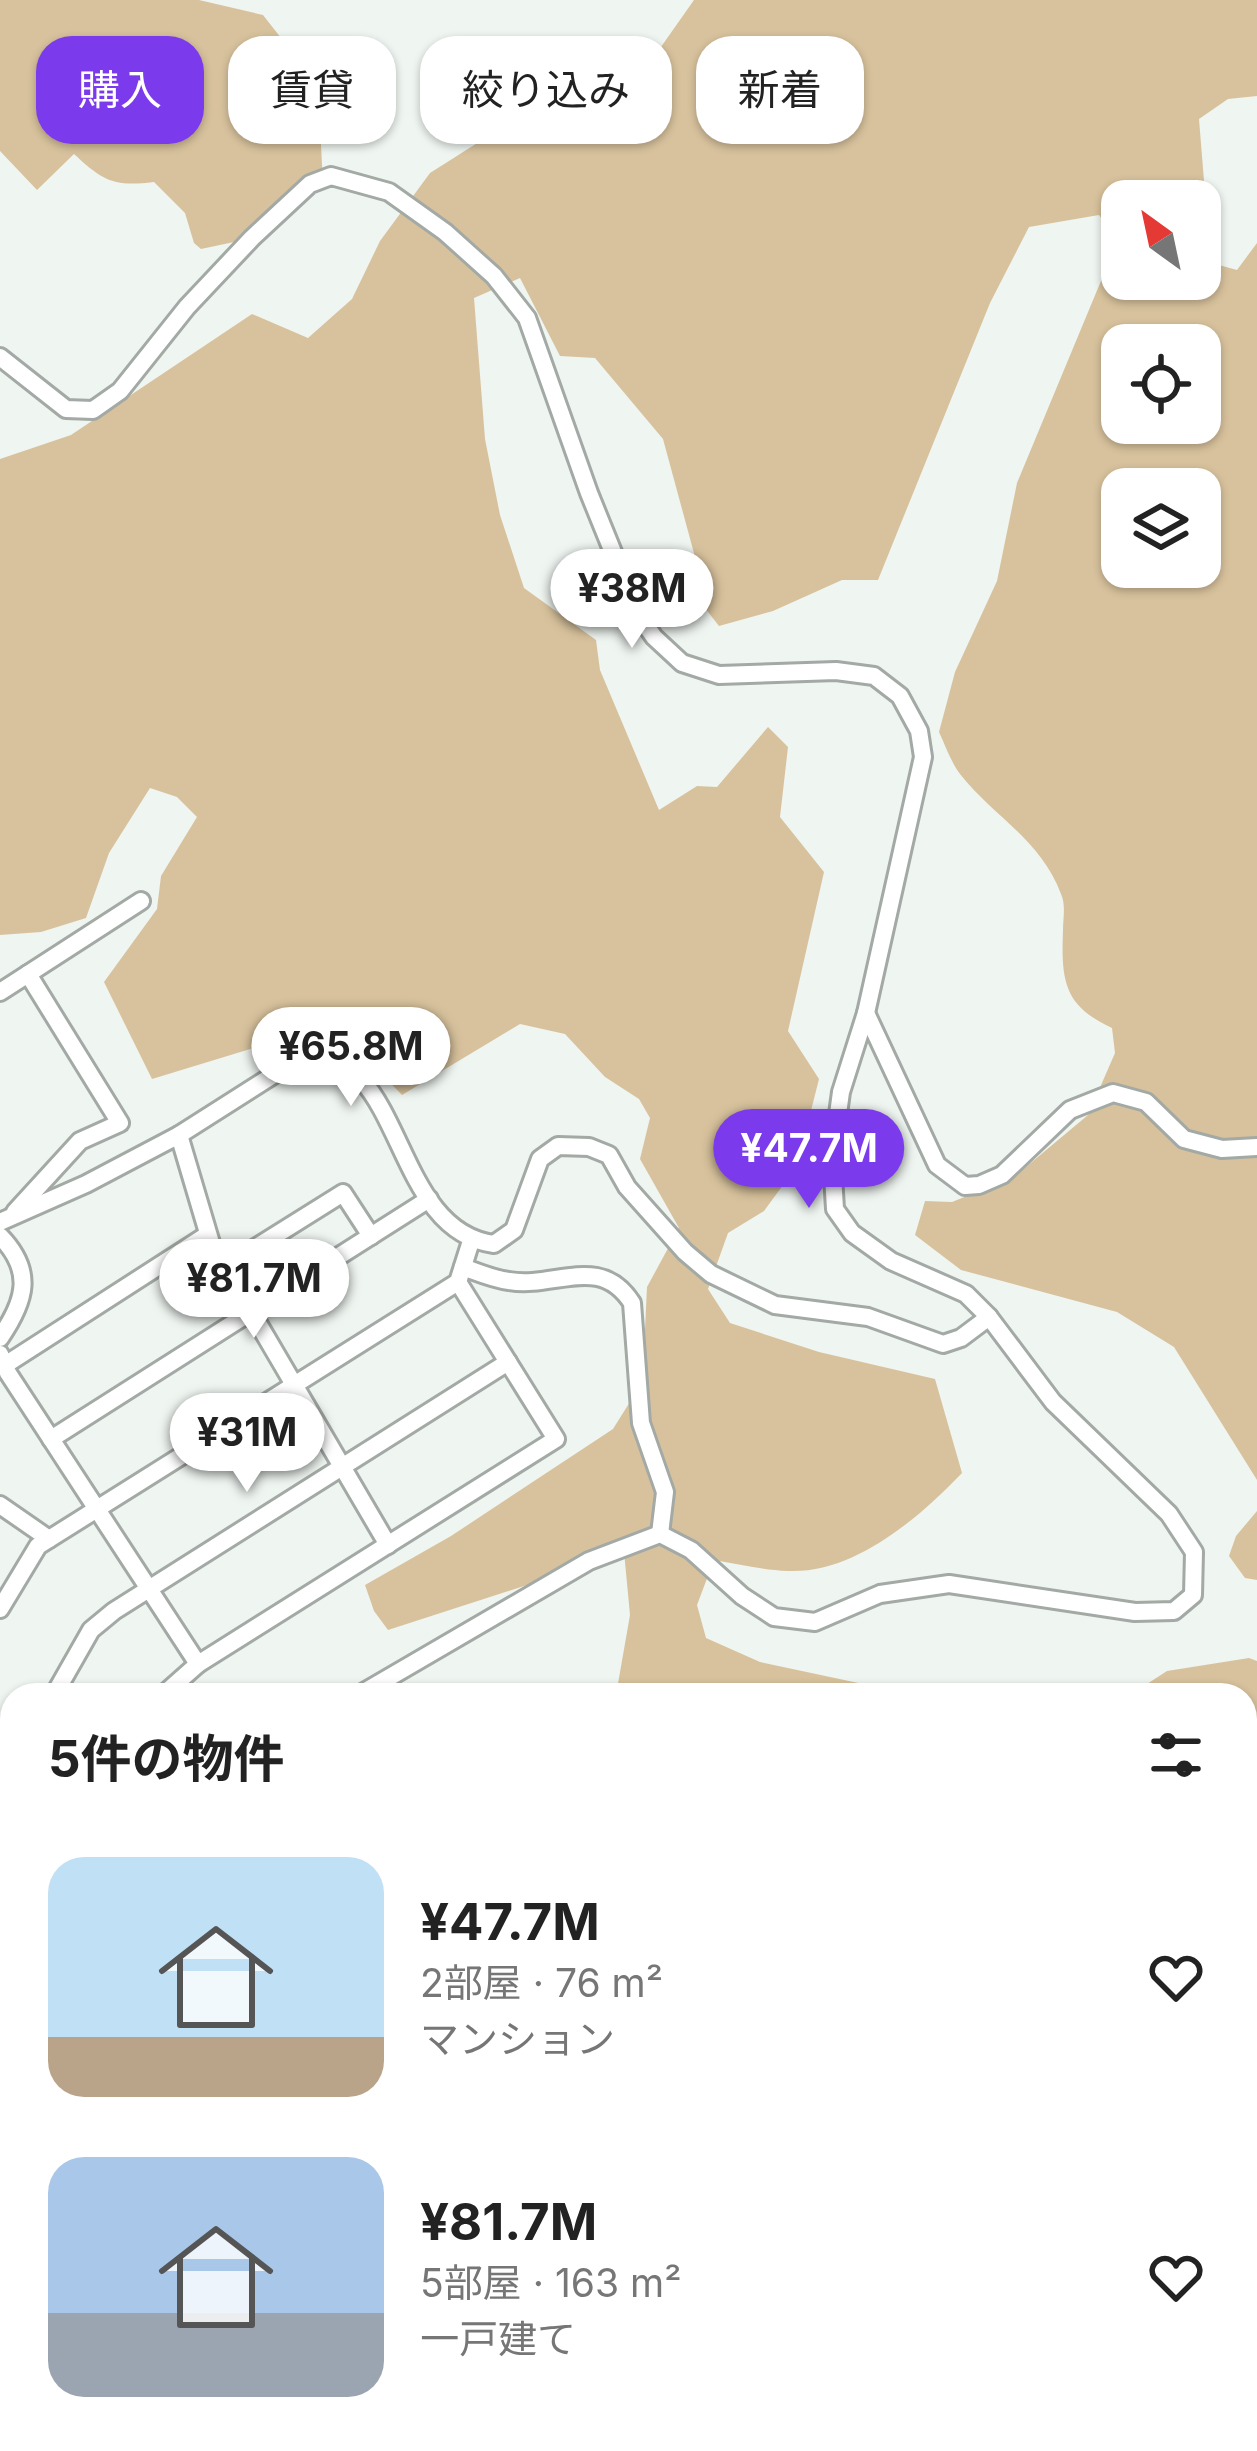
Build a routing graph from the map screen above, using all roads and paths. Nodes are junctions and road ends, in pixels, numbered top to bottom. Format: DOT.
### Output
graph roads {
  1 [pos="0,357"];
  2 [pos="141,901"];
  3 [pos="28,974"];
  4 [pos="0,992"];
  5 [pos="866,1013"];
  6 [pos="179,1135"];
  7 [pos="1257,1147"];
  8 [pos="429,1199"];
  9 [pos="5,1219"];
  10 [pos="207,1235"];
  11 [pos="0,1236"];
  12 [pos="371,1236"];
  13 [pos="471,1241"];
  14 [pos="225,1267"];
  15 [pos="460,1275"];
  16 [pos="252,1312"];
  17 [pos="988,1316"];
  18 [pos="0,1338"];
  19 [pos="2,1359"];
  20 [pos="508,1362"];
  21 [pos="295,1385"];
  22 [pos="51,1439"];
  23 [pos="343,1466"];
  24 [pos="0,1505"];
  25 [pos="97,1510"];
  26 [pos="660,1534"];
  27 [pos="49,1539"];
  28 [pos="388,1544"];
  29 [pos="147,1587"];
  30 [pos="0,1610"];
  31 [pos="198,1664"];
  32 [pos="61,1683"];
  33 [pos="177,1683"];
  34 [pos="380,1683"];
  1 -- 5 [label="street"];
  2 -- 3 [label="street"];
  3 -- 4 [label="street"];
  3 -- 9 [label="street"];
  5 -- 7 [label="street"];
  5 -- 17 [label="street"];
  6 -- 8 [label="street"];
  6 -- 9 [label="street"];
  6 -- 10 [label="street"];
  8 -- 12 [label="street"];
  8 -- 13 [label="street"];
  10 -- 14 [label="street"];
  10 -- 19 [label="street"];
  11 -- 18 [label="street"];
  12 -- 14 [label="street"];
  12 -- 16 [label="street"];
  13 -- 15 [label="street"];
  13 -- 17 [label="street"];
  14 -- 16 [label="street"];
  15 -- 20 [label="street"];
  15 -- 21 [label="street"];
  15 -- 26 [label="street"];
  16 -- 21 [label="street"];
  16 -- 22 [label="street"];
  17 -- 26 [label="street"];
  19 -- 22 [label="street"];
  20 -- 23 [label="street"];
  20 -- 28 [label="street"];
  21 -- 23 [label="street"];
  21 -- 25 [label="street"];
  22 -- 25 [label="street"];
  23 -- 28 [label="street"];
  23 -- 29 [label="street"];
  24 -- 27 [label="street"];
  25 -- 27 [label="street"];
  25 -- 29 [label="street"];
  26 -- 34 [label="street"];
  27 -- 30 [label="street"];
  28 -- 31 [label="street"];
  29 -- 31 [label="street"];
  29 -- 32 [label="street"];
  31 -- 33 [label="street"];
}
